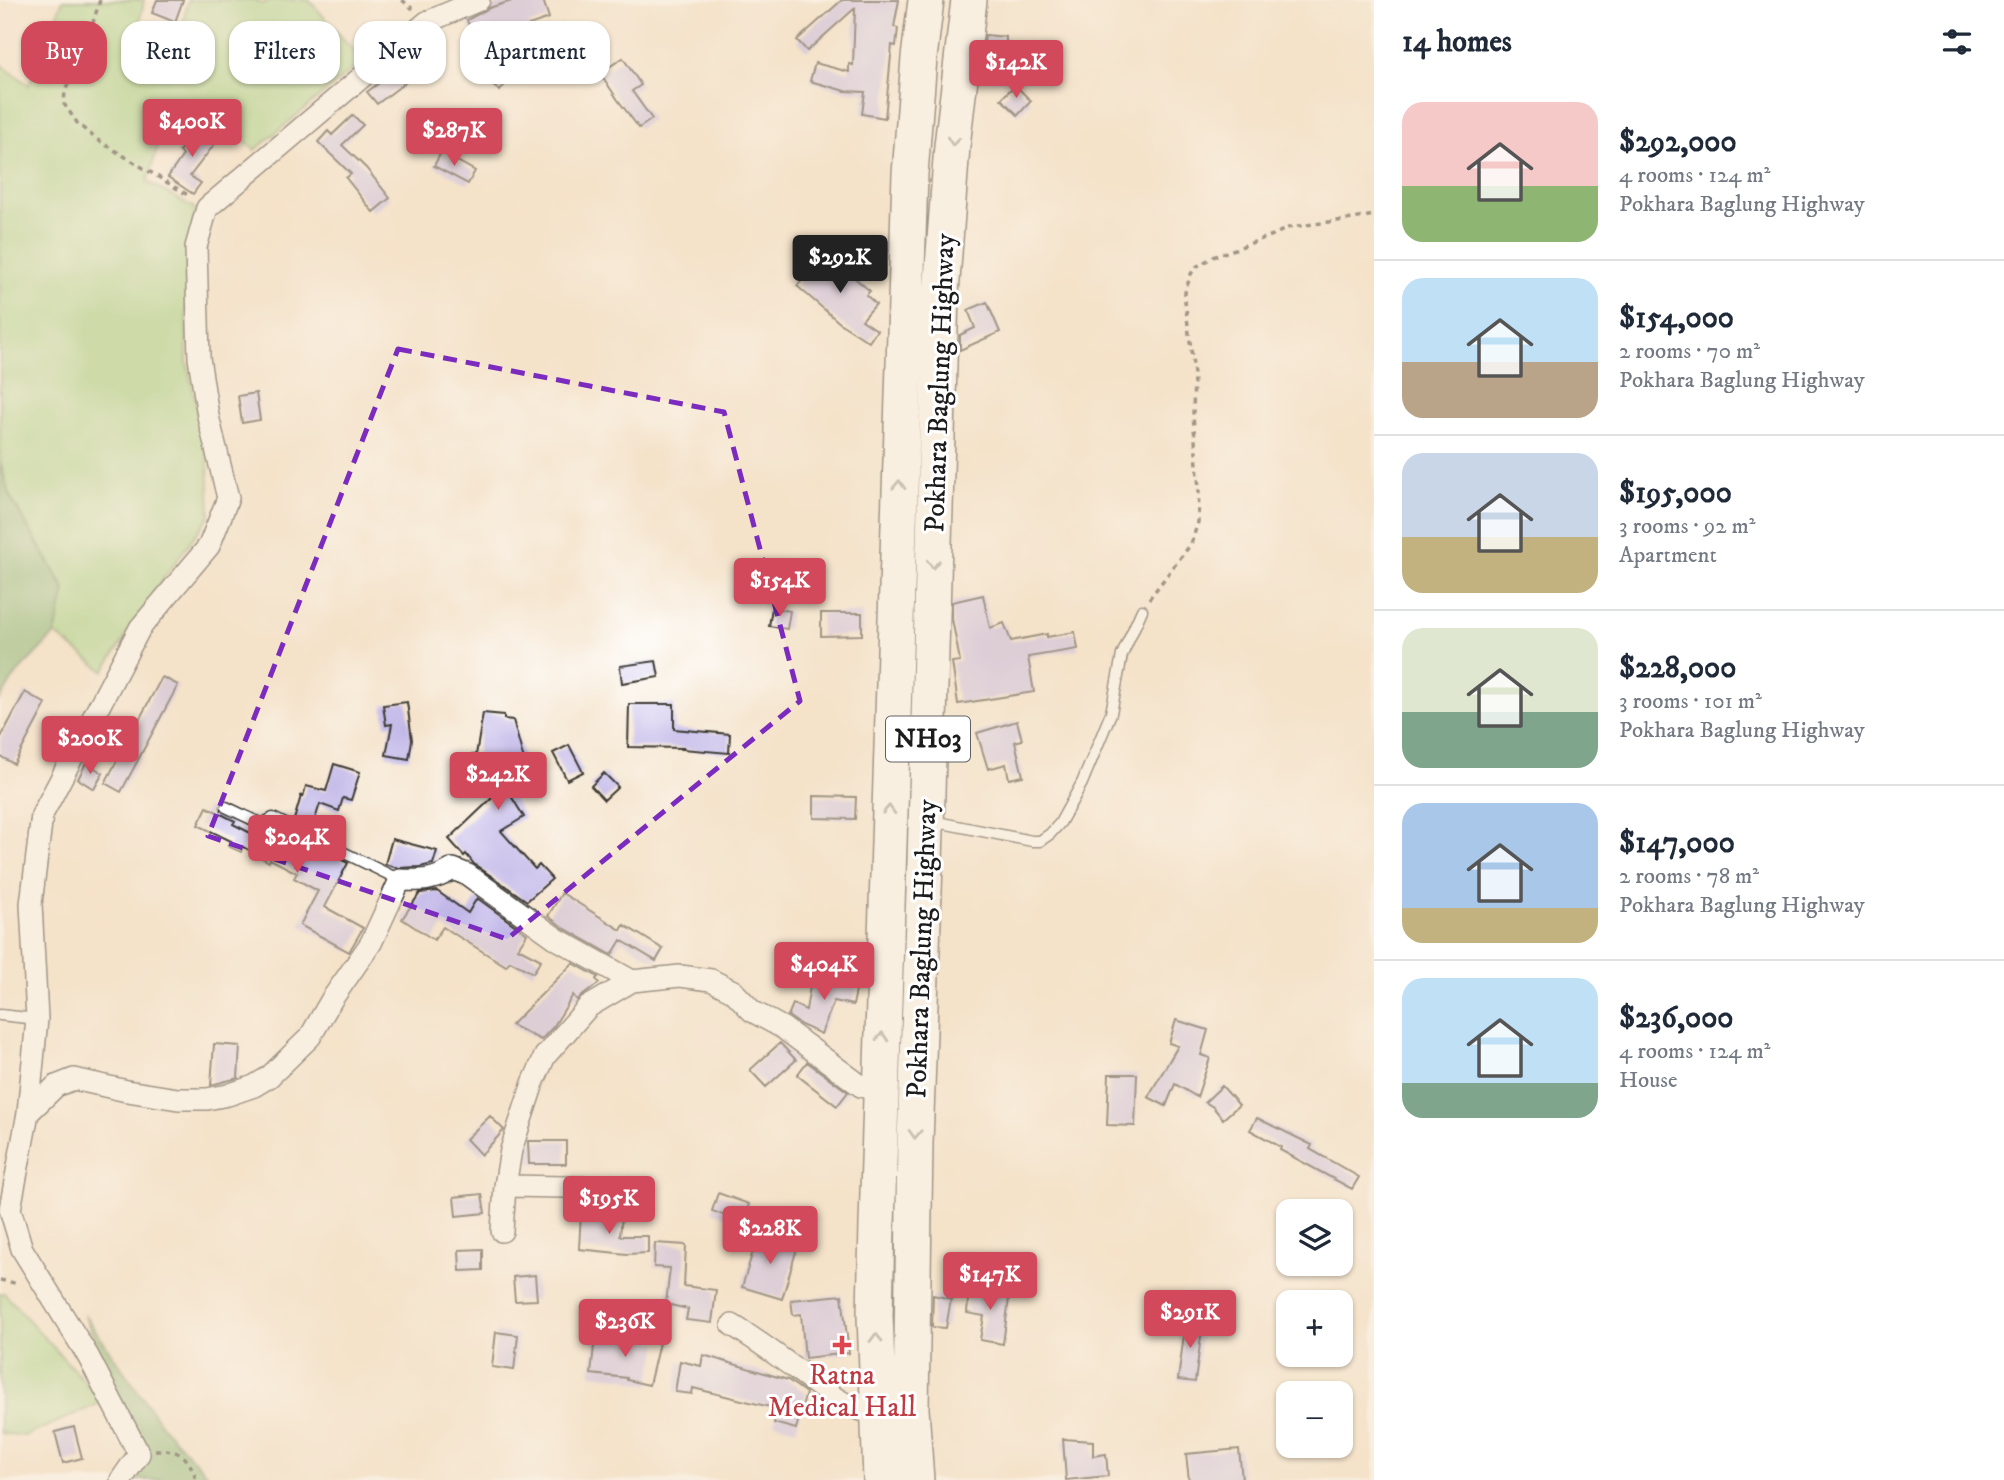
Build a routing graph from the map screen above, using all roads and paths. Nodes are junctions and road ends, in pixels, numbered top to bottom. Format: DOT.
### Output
graph roads {
  1 [pos="100,0"];
  2 [pos="479,0"];
  3 [pos="926,0"];
  4 [pos="969,0"];
  5 [pos="207,208"];
  6 [pos="1374,215"];
  7 [pos="1142,610"];
  8 [pos="226,807"];
  9 [pos="926,820"];
  10 [pos="400,880"];
  11 [pos="632,981"];
  12 [pos="0,1015"];
  13 [pos="37,1019"];
  14 [pos="881,1091"];
  15 [pos="28,1112"];
  16 [pos="505,1186"];
  17 [pos="627,1188"];
  18 [pos="502,1231"];
  19 [pos="732,1325"];
  20 [pos="877,1413"];
  21 [pos="139,1454"];
  22 [pos="121,1480"];
  23 [pos="196,1480"];
  24 [pos="881,1480"];
  25 [pos="916,1480"];
  1 -- 5 [label="path"];
  2 -- 5 [label="street"];
  14 -- 3 [label="highway, Pokhara Baglung Highway, one-way"];
  4 -- 9 [label="highway, Pokhara Baglung Highway / NH03, one-way"];
  5 -- 13 [label="street"];
  6 -- 7 [label="path"];
  7 -- 9 [label="lane"];
  8 -- 10 [label="lane"];
  9 -- 25 [label="highway, Pokhara Baglung Highway / NH03, one-way"];
  10 -- 11 [label="street"];
  10 -- 15 [label="street"];
  11 -- 14 [label="street"];
  11 -- 16 [label="street"];
  12 -- 13 [label="lane"];
  13 -- 15 [label="street"];
  20 -- 14 [label="highway, Pokhara Baglung Highway, one-way"];
  15 -- 21 [label="street"];
  16 -- 17 [label="street"];
  16 -- 18 [label="street"];
  19 -- 20 [label="street"];
  20 -- 24 [label="highway, Pokhara Baglung Highway"];
  21 -- 22 [label="street"];
  21 -- 23 [label="path"];
}
